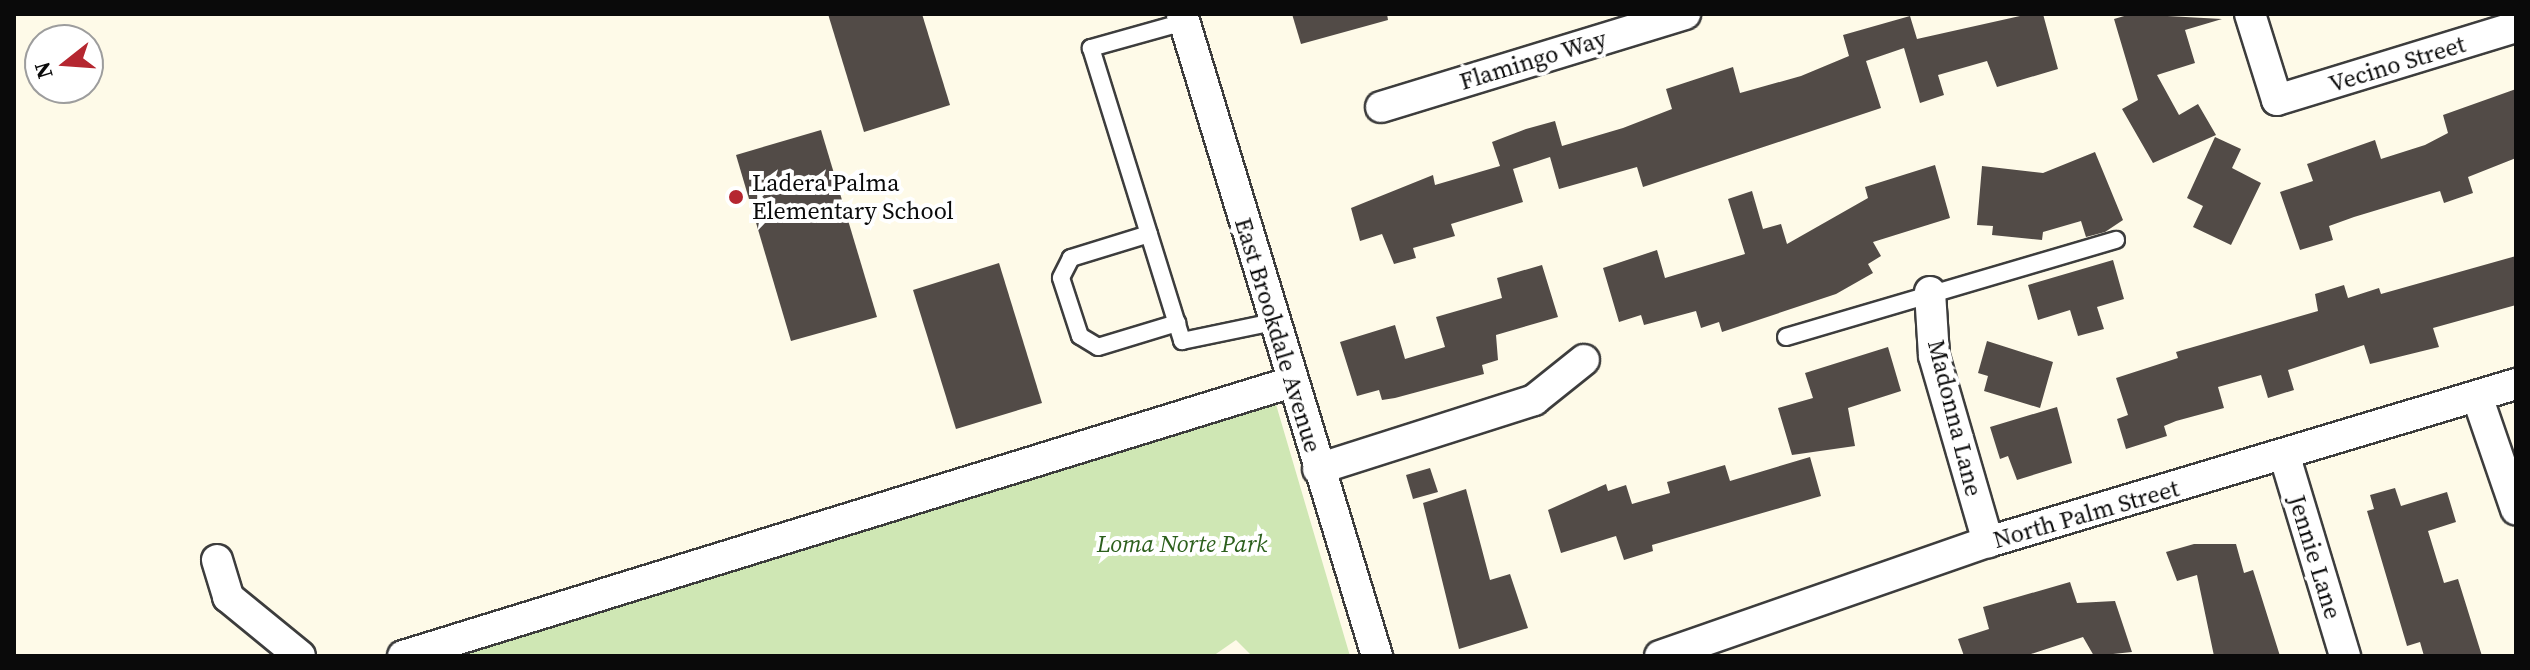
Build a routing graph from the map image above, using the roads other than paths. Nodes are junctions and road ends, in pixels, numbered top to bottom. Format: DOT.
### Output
graph roads {
  1 [pos="1685,14"];
  2 [pos="2250,14"];
  3 [pos="1183,18"];
  4 [pos="2516,27"];
  5 [pos="1381,107"];
  6 [pos="1149,234"];
  7 [pos="2116,240"];
  8 [pos="1930,292"];
  9 [pos="1274,322"];
  10 [pos="1177,323"];
  11 [pos="1786,337"];
  12 [pos="1584,360"];
  13 [pos="1292,382"];
  14 [pos="2516,384"];
  15 [pos="2477,396"];
  16 [pos="2285,457"];
  17 [pos="1318,469"];
  18 [pos="2516,509"];
  19 [pos="1988,542"];
  20 [pos="217,560"];
  21 [pos="300,656"];
  22 [pos="403,656"];
  23 [pos="1377,656"];
  24 [pos="1660,656"];
  25 [pos="2345,656"];
  1 -- 5 [label="street, Flamingo Way"];
  2 -- 4 [label="street, Vecino Street"];
  3 -- 6 [label="lane"];
  3 -- 9 [label="street, East Brookdale Avenue"];
  6 -- 10 [label="lane"];
  6 -- 10 [label="lane"];
  7 -- 8 [label="lane"];
  8 -- 11 [label="lane"];
  8 -- 19 [label="street, Madonna Lane"];
  9 -- 10 [label="lane"];
  9 -- 13 [label="street, East Brookdale Avenue"];
  12 -- 17 [label="street"];
  13 -- 17 [label="street, East Brookdale Avenue"];
  13 -- 22 [label="street"];
  14 -- 15 [label="street, North Palm Street"];
  15 -- 16 [label="street, North Palm Street"];
  15 -- 18 [label="street"];
  16 -- 19 [label="street, North Palm Street"];
  16 -- 25 [label="street, Jennie Lane"];
  17 -- 23 [label="street, East Brookdale Avenue"];
  19 -- 24 [label="street, North Palm Street"];
  20 -- 21 [label="street"];
}
